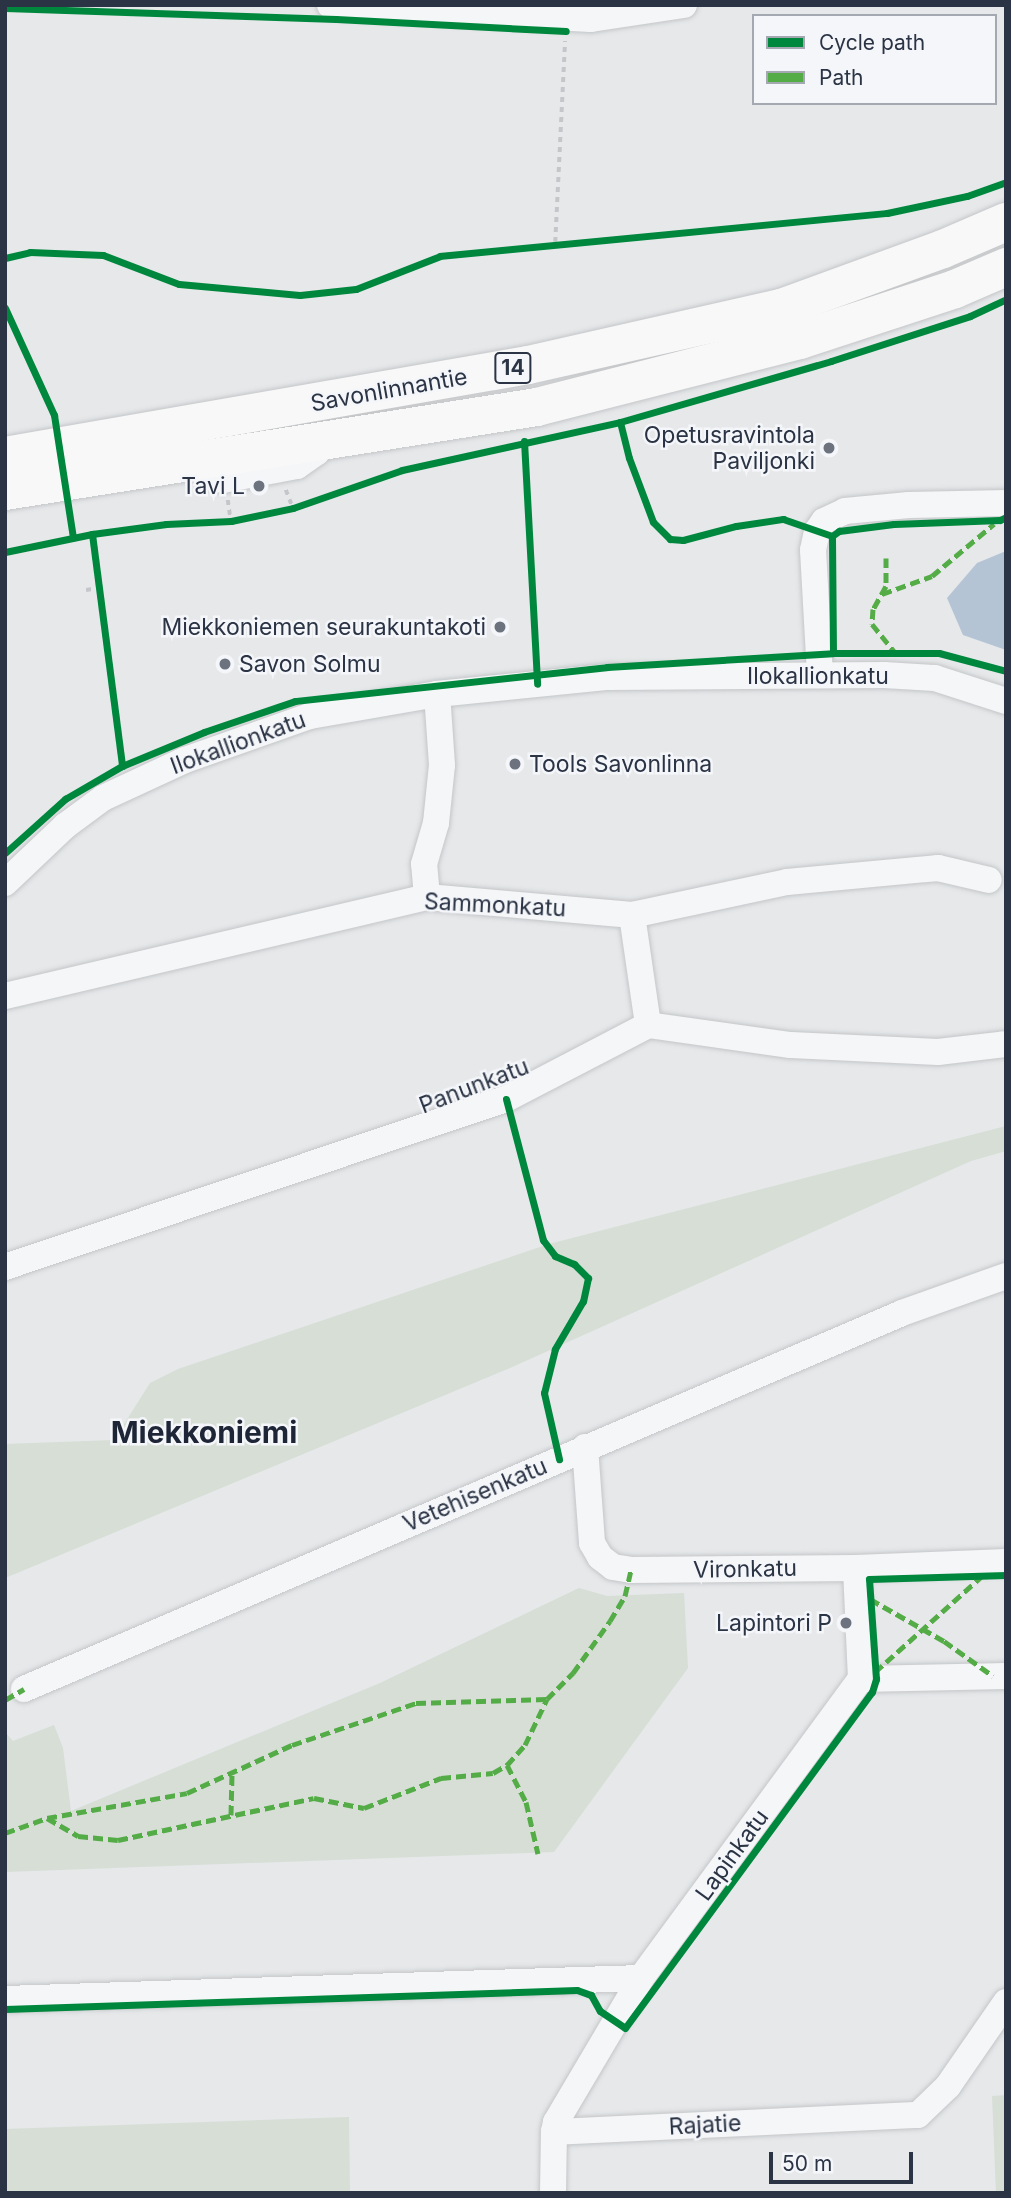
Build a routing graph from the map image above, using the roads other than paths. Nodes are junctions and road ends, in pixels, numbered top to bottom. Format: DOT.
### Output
graph roads {
  1 [pos="330,5"];
  2 [pos="684,5"];
  3 [pos="585,14"];
  4 [pos="1006,222"];
  5 [pos="1006,267"];
  6 [pos="5,456"];
  7 [pos="5,491"];
  8 [pos="1006,503"];
  9 [pos="820,675"];
  10 [pos="437,694"];
  11 [pos="1006,701"];
  12 [pos="989,880"];
  13 [pos="5,883"];
  14 [pos="427,897"];
  15 [pos="632,915"];
  16 [pos="5,996"];
  17 [pos="648,1025"];
  18 [pos="1006,1044"];
  19 [pos="5,1267"];
  20 [pos="1006,1276"];
  21 [pos="585,1447"];
  22 [pos="1006,1562"];
  23 [pos="856,1568"];
  24 [pos="1006,1676"];
  25 [pos="861,1679"];
  26 [pos="24,1689"];
  27 [pos="641,1978"];
  28 [pos="5,1999"];
  29 [pos="1006,2002"];
  30 [pos="554,2132"];
  31 [pos="553,2193"];
  1 -- 3 [label="street"];
  2 -- 3 [label="street"];
  4 -- 6 [label="highway, Savonlinnantie / 14"];
  5 -- 7 [label="highway, Savonlinnantie / 14"];
  8 -- 9 [label="street"];
  9 -- 10 [label="street, Ilokallionkatu"];
  9 -- 11 [label="street, Ilokallionkatu"];
  10 -- 13 [label="street, Ilokallionkatu"];
  10 -- 14 [label="street"];
  12 -- 15 [label="street, Sammonkatu"];
  14 -- 15 [label="street, Sammonkatu"];
  14 -- 16 [label="street, Sammonkatu"];
  15 -- 17 [label="street"];
  17 -- 18 [label="street"];
  17 -- 19 [label="street, Panunkatu"];
  20 -- 21 [label="street, Vetehisenkatu"];
  21 -- 23 [label="street, Vironkatu"];
  21 -- 26 [label="street, Vetehisenkatu"];
  22 -- 23 [label="street, Vironkatu"];
  23 -- 25 [label="street"];
  24 -- 25 [label="street"];
  25 -- 27 [label="street, Lapinkatu"];
  27 -- 28 [label="street"];
  27 -- 30 [label="street, Lapinkatu"];
  29 -- 30 [label="street, Rajatie"];
  30 -- 31 [label="street"];
}
